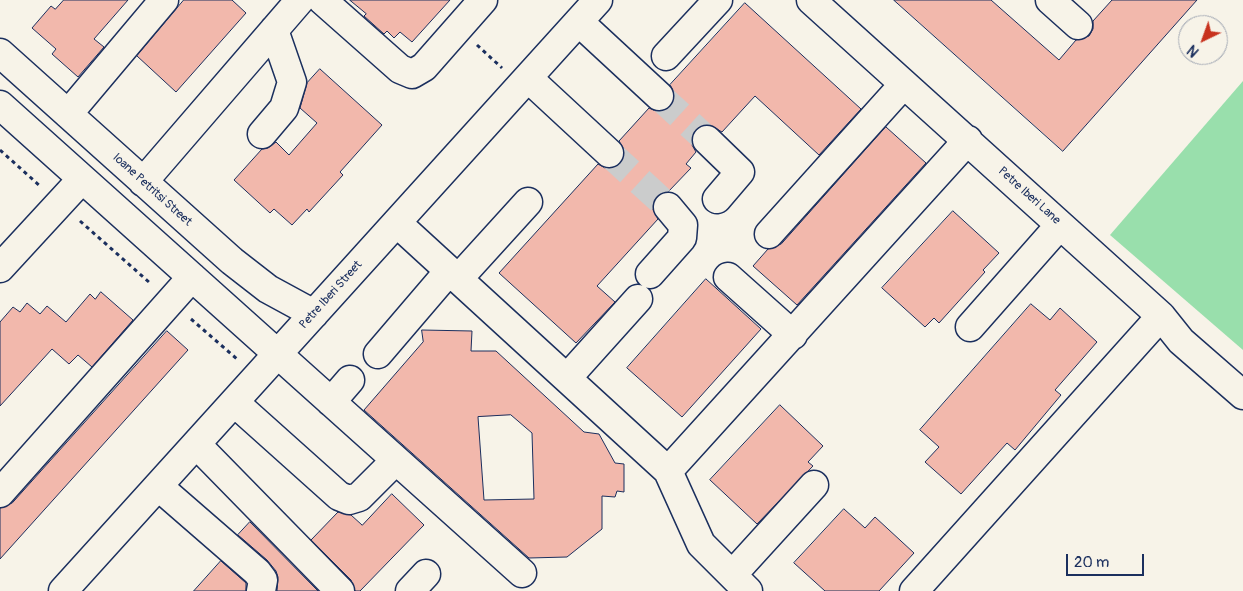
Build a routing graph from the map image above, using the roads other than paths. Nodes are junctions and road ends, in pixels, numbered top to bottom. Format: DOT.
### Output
graph roads {
  1 [pos="164,0"];
  2 [pos="322,0"];
  3 [pos="483,0"];
  4 [pos="598,0"];
  5 [pos="718,0"];
  6 [pos="811,0"];
  7 [pos="1050,0"];
  8 [pos="295,2"];
  9 [pos="578,22"];
  10 [pos="1078,25"];
  11 [pos="274,30"];
  12 [pos="0,52"];
  13 [pos="666,56"];
  14 [pos="517,75"];
  15 [pos="898,79"];
  16 [pos="660,96"];
  17 [pos="0,105"];
  18 [pos="68,114"];
  19 [pos="262,134"];
  20 [pos="707,140"];
  21 [pos="968,140"];
  22 [pos="609,152"];
  23 [pos="822,154"];
  24 [pos="82,179"];
  25 [pos="143,182"];
  26 [pos="717,199"];
  27 [pos="528,202"];
  28 [pos="668,207"];
  29 [pos="397,223"];
  30 [pos="1060,225"];
  31 [pos="769,234"];
  32 [pos="0,268"];
  33 [pos="650,274"];
  34 [pos="454,275"];
  35 [pos="192,277"];
  36 [pos="728,277"];
  37 [pos="638,299"];
  38 [pos="314,314"];
  39 [pos="1161,316"];
  40 [pos="970,327"];
  41 [pos="793,335"];
  42 [pos="268,346"];
  43 [pos="378,354"];
  44 [pos="567,378"];
  45 [pos="350,380"];
  46 [pos="1243,395"];
  47 [pos="234,402"];
  48 [pos="332,402"];
  49 [pos="196,444"];
  50 [pos="386,470"];
  51 [pos="668,471"];
  52 [pos="814,485"];
  53 [pos="158,486"];
  54 [pos="0,493"];
  55 [pos="522,573"];
  56 [pos="740,583"];
  57 [pos="63,591"];
  58 [pos="262,591"];
  59 [pos="340,591"];
  60 [pos="914,591"];
  1 -- 18 [label="street"];
  2 -- 3 [label="street"];
  4 -- 9 [label="street, Petre Iberi Street"];
  5 -- 13 [label="street"];
  6 -- 15 [label="street, Petre Iberi Lane"];
  7 -- 10 [label="street"];
  8 -- 11 [label="street"];
  9 -- 14 [label="street, Petre Iberi Street"];
  9 -- 16 [label="street"];
  11 -- 19 [label="street"];
  11 -- 25 [label="street"];
  12 -- 18 [label="street, Ioane Petritsi Street"];
  14 -- 22 [label="street"];
  14 -- 29 [label="street, Petre Iberi Street"];
  15 -- 21 [label="street, Petre Iberi Lane"];
  15 -- 23 [label="street"];
  15 -- 31 [label="street"];
  17 -- 24 [label="street"];
  18 -- 25 [label="street, Ioane Petritsi Street"];
  20 -- 26 [label="street"];
  21 -- 30 [label="street, Petre Iberi Lane"];
  21 -- 41 [label="street"];
  24 -- 32 [label="street"];
  24 -- 35 [label="street"];
  25 -- 38 [label="street, Ioane Petritsi Street"];
  27 -- 34 [label="street"];
  28 -- 33 [label="street"];
  29 -- 34 [label="street"];
  29 -- 38 [label="street, Petre Iberi Street"];
  30 -- 39 [label="street, Petre Iberi Lane"];
  30 -- 40 [label="street"];
  34 -- 43 [label="street"];
  34 -- 44 [label="street"];
  35 -- 42 [label="street"];
  35 -- 54 [label="street"];
  36 -- 41 [label="street"];
  37 -- 44 [label="street"];
  38 -- 42 [label="street, Petre Iberi Street"];
  39 -- 46 [label="street, Petre Iberi Lane"];
  39 -- 60 [label="street"];
  41 -- 51 [label="street"];
  42 -- 47 [label="street, Petre Iberi Street"];
  42 -- 48 [label="street"];
  44 -- 51 [label="street"];
  45 -- 48 [label="street"];
  47 -- 49 [label="street, Petre Iberi Street"];
  47 -- 50 [label="street"];
  48 -- 55 [label="street"];
  49 -- 53 [label="street, Petre Iberi Street"];
  49 -- 59 [label="street"];
  51 -- 56 [label="street"];
  52 -- 56 [label="street"];
  53 -- 57 [label="street, Petre Iberi Street"];
  53 -- 58 [label="street"];
}
